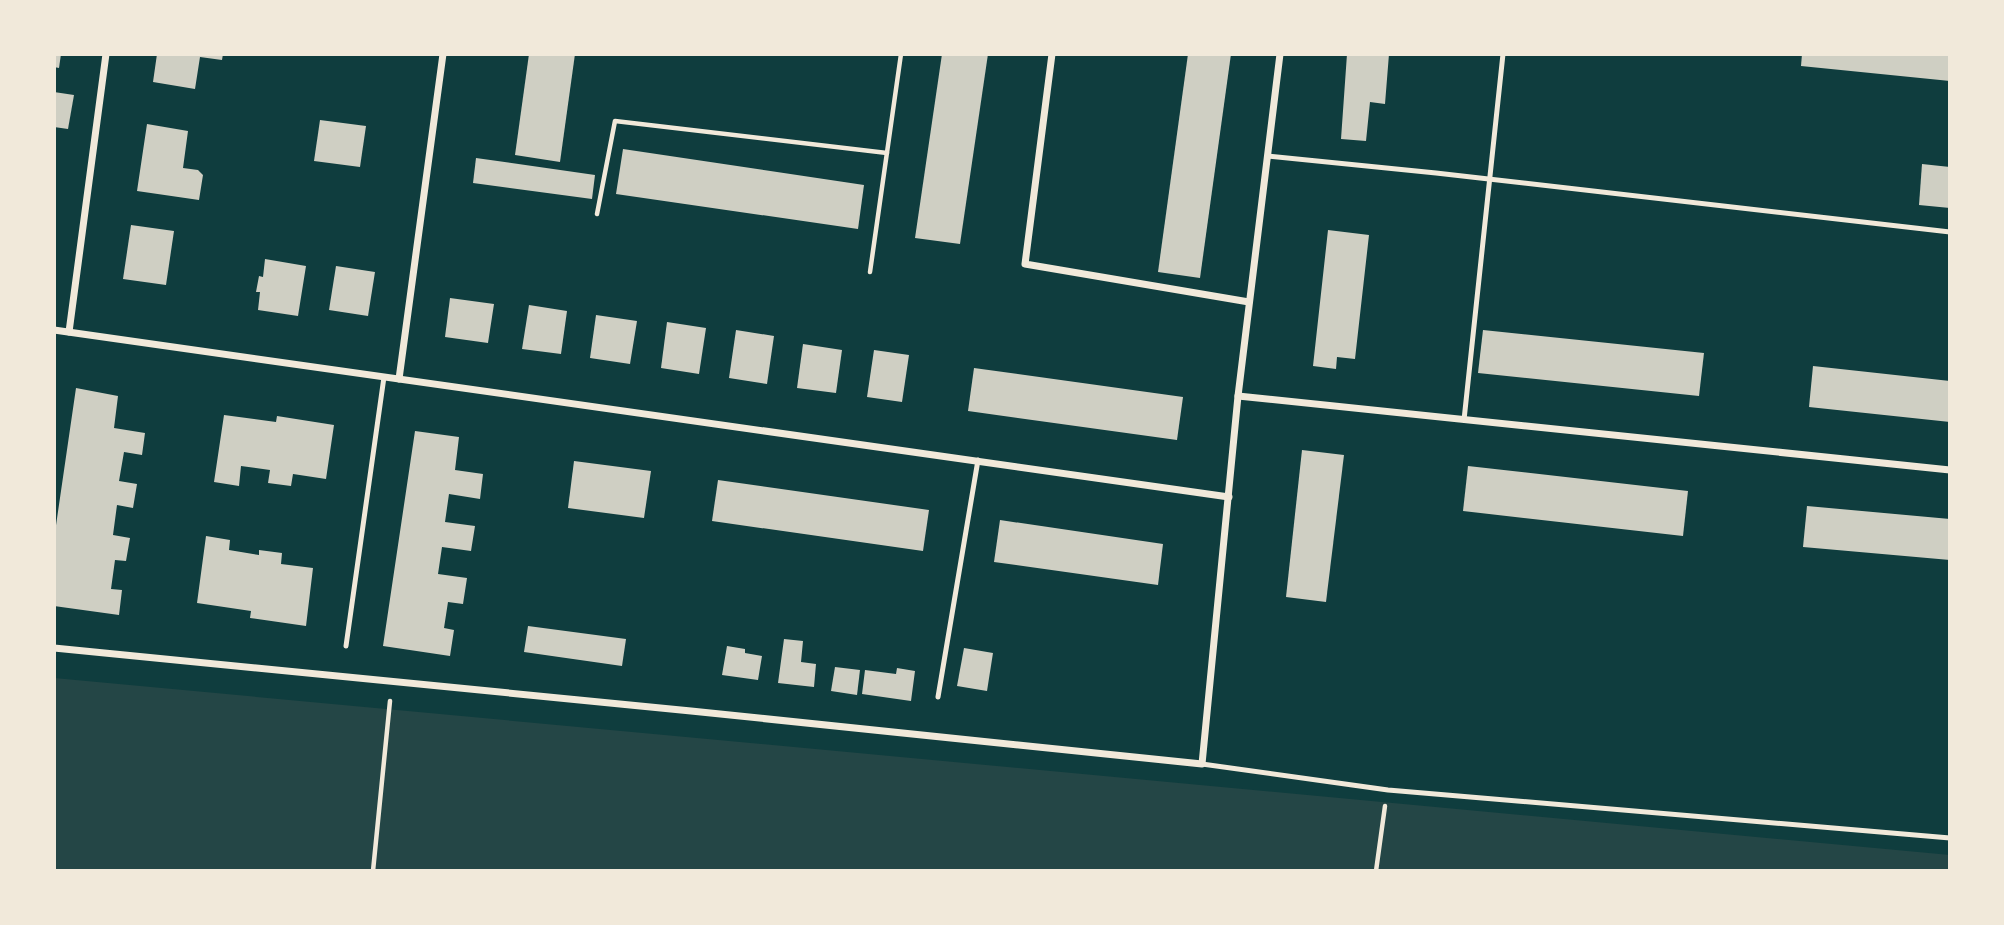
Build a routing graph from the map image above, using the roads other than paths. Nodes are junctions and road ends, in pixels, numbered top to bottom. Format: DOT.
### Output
graph roads {
  1 [pos="106,54"];
  2 [pos="443,54"];
  3 [pos="1052,54"];
  4 [pos="1280,54"];
  5 [pos="1503,54"];
  6 [pos="1267,156"];
  7 [pos="1489,179"];
  8 [pos="1950,232"];
  9 [pos="1250,302"];
  10 [pos="54,330"];
  11 [pos="69,332"];
  12 [pos="384,377"];
  13 [pos="399,379"];
  14 [pos="1238,396"];
  15 [pos="1464,420"];
  16 [pos="978,460"];
  17 [pos="1950,470"];
  18 [pos="1229,497"];
  19 [pos="346,646"];
  20 [pos="54,648"];
  21 [pos="938,697"];
  22 [pos="1202,764"];
  23 [pos="1950,838"];
  1 -- 11 [label="street"];
  2 -- 13 [label="street"];
  3 -- 9 [label="street"];
  4 -- 6 [label="street"];
  5 -- 7 [label="lane"];
  6 -- 7 [label="lane"];
  6 -- 9 [label="street"];
  7 -- 8 [label="lane"];
  7 -- 15 [label="lane"];
  9 -- 14 [label="street"];
  10 -- 11 [label="street"];
  11 -- 12 [label="street"];
  12 -- 13 [label="street"];
  12 -- 19 [label="lane"];
  13 -- 16 [label="street"];
  14 -- 15 [label="street"];
  14 -- 18 [label="street"];
  15 -- 17 [label="street"];
  16 -- 18 [label="street"];
  16 -- 21 [label="lane"];
  18 -- 22 [label="street"];
  20 -- 22 [label="street"];
  22 -- 23 [label="lane"];
}
